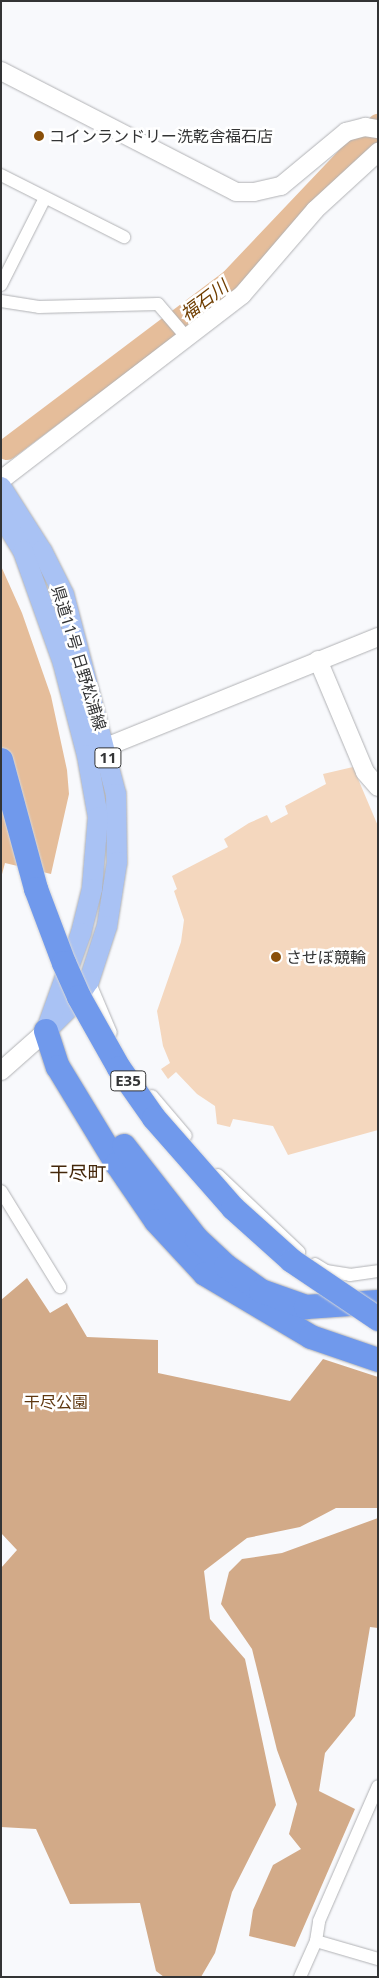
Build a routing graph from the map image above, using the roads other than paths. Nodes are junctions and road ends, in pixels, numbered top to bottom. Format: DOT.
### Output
graph roads {
  1 [pos="1,71"];
  2 [pos="371,128"];
  3 [pos="378,152"];
  4 [pos="1,175"];
  5 [pos="45,198"];
  6 [pos="124,237"];
  7 [pos="1,285"];
  8 [pos="1,301"];
  9 [pos="185,335"];
  10 [pos="1,480"];
  11 [pos="1,486"];
  12 [pos="1,515"];
  13 [pos="378,637"];
  14 [pos="318,660"];
  15 [pos="106,747"];
  16 [pos="87,755"];
  17 [pos="1,760"];
  18 [pos="378,787"];
  19 [pos="89,980"];
  20 [pos="46,1032"];
  21 [pos="1,1071"];
  22 [pos="1,1191"];
  23 [pos="378,1272"];
  24 [pos="60,1288"];
  25 [pos="378,1302"];
  26 [pos="378,1319"];
  27 [pos="378,1360"];
  28 [pos="378,1786"];
  29 [pos="316,1941"];
  30 [pos="378,1959"];
  31 [pos="300,1977"];
  1 -- 2 [label="street"];
  3 -- 9 [label="street"];
  4 -- 5 [label="street"];
  5 -- 6 [label="street"];
  5 -- 7 [label="street"];
  8 -- 9 [label="street"];
  9 -- 10 [label="street"];
  11 -- 15 [label="main road, 県道11号 日野松浦線 / 11"];
  12 -- 16 [label="main road, 県道11号 日野松浦線 / 11"];
  13 -- 14 [label="street"];
  14 -- 15 [label="street"];
  14 -- 18 [label="street"];
  15 -- 16 [label="street"];
  15 -- 19 [label="main road, 県道11号 日野松浦線 / 11"];
  16 -- 20 [label="main road, 県道11号 日野松浦線 / 11"];
  17 -- 26 [label="highway, E35, bridge"];
  19 -- 20 [label="main road, 県道11号 日野松浦線 / 11"];
  19 -- 23 [label="street"];
  20 -- 21 [label="street"];
  20 -- 25 [label="highway"];
  20 -- 27 [label="highway"];
  22 -- 24 [label="street"];
  28 -- 29 [label="street"];
  29 -- 30 [label="street"];
  29 -- 31 [label="street"];
}
